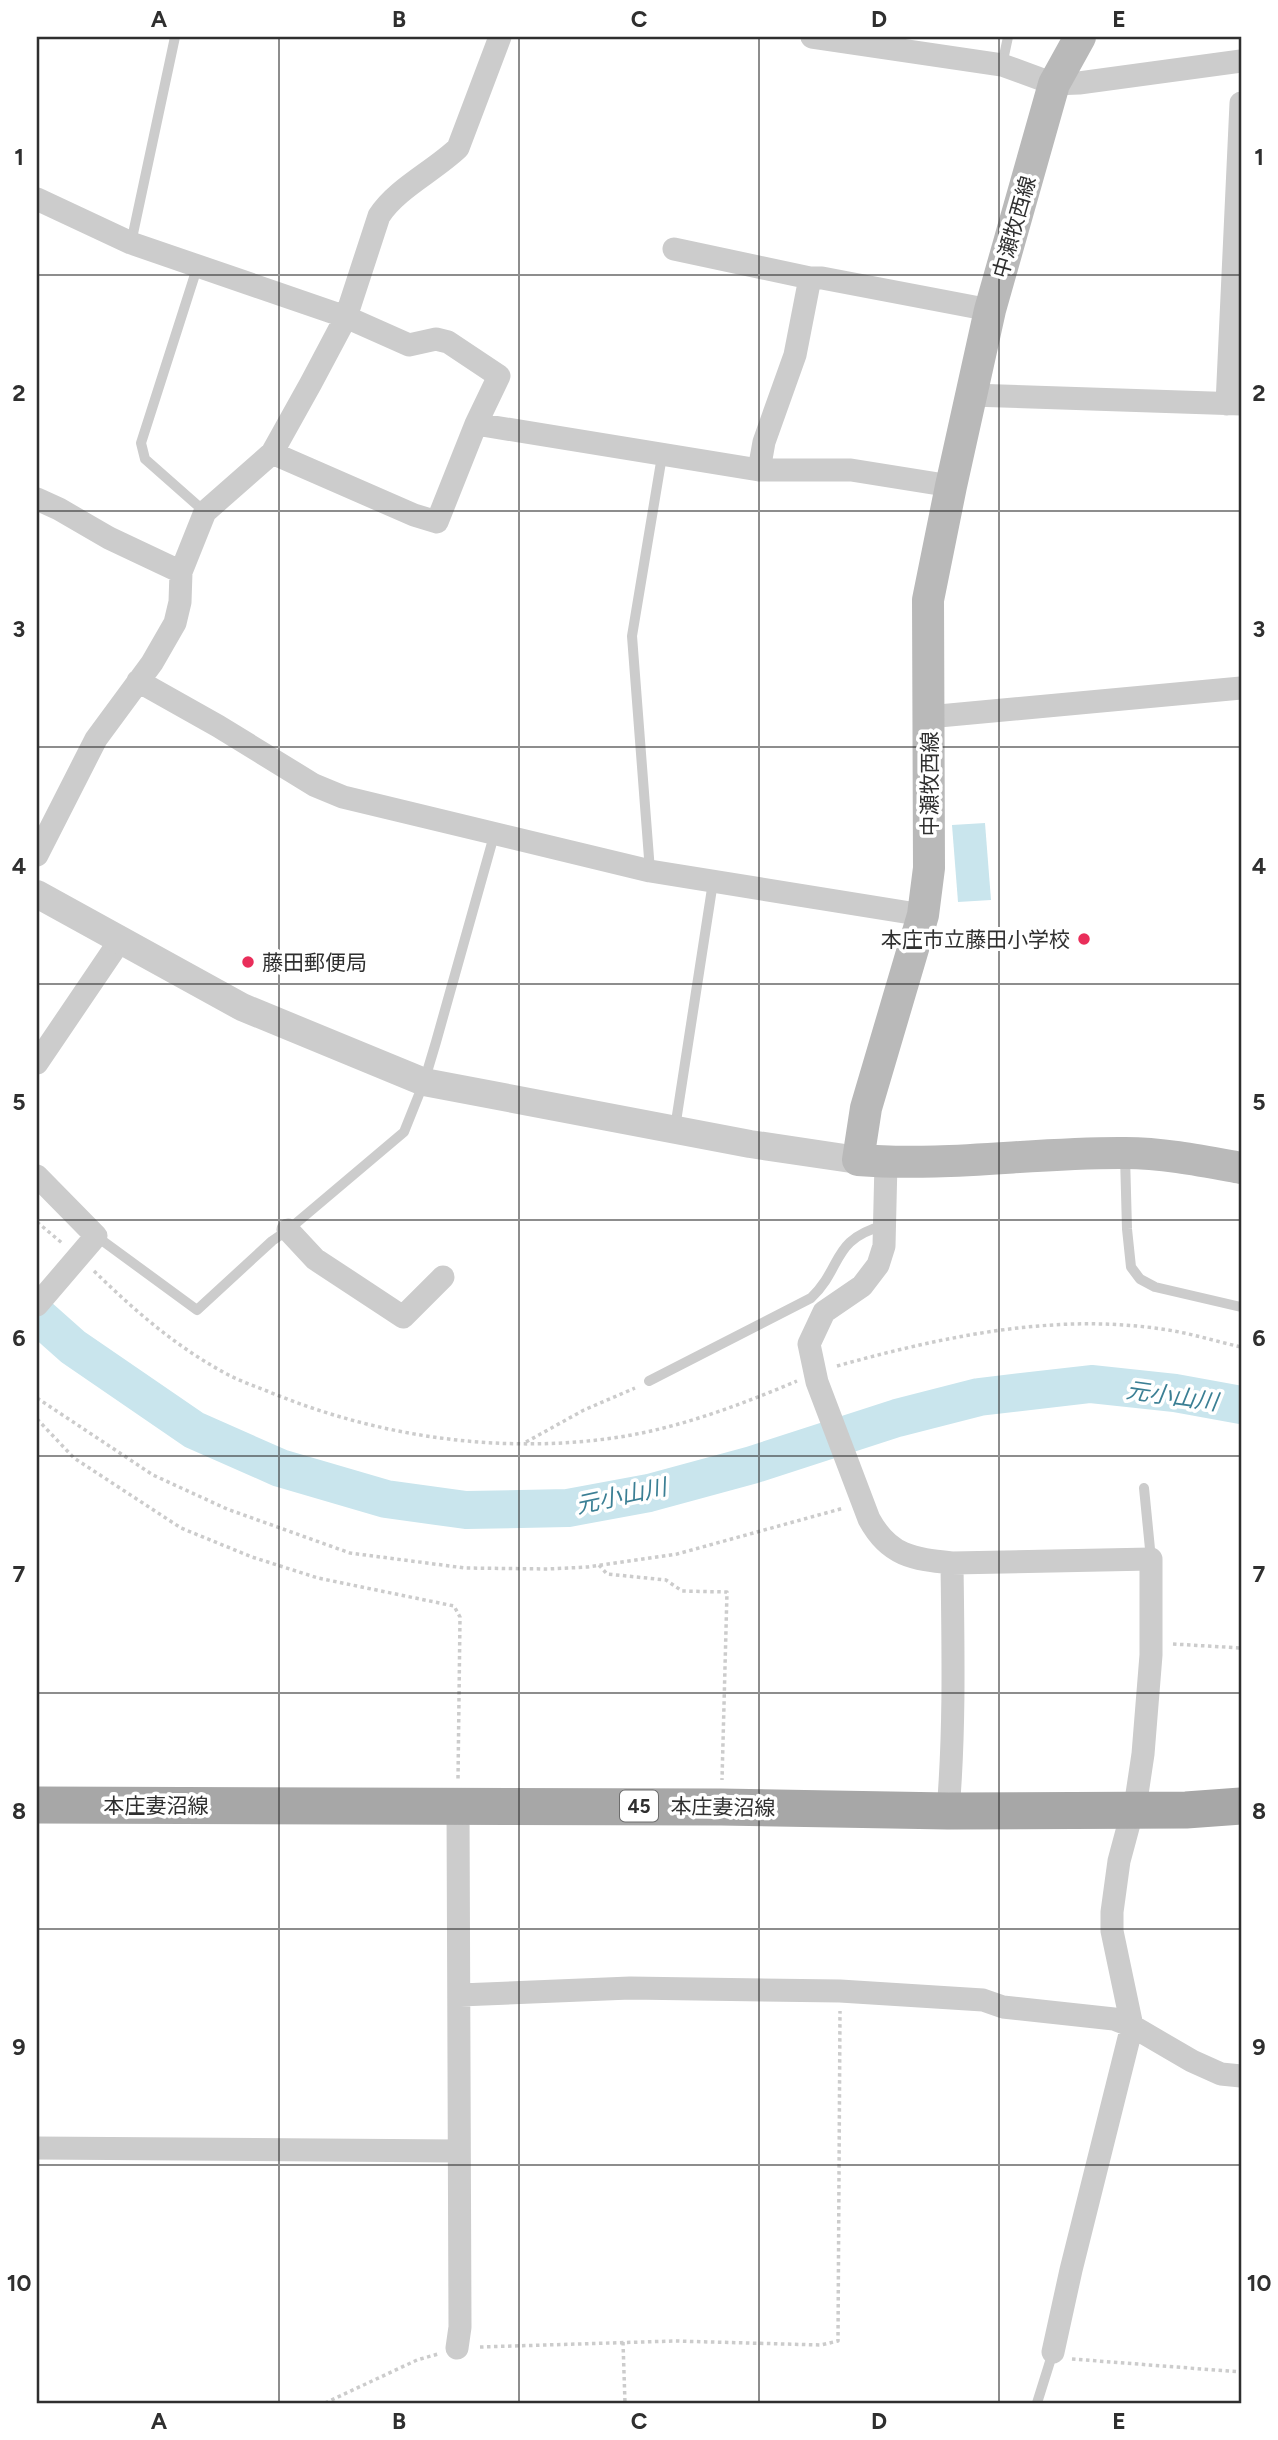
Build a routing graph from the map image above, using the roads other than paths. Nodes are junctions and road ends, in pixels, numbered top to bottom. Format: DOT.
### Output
graph roads {
  1 [pos="175,37"];
  2 [pos="500,37"];
  3 [pos="812,37"];
  4 [pos="1008,37"];
  5 [pos="1080,37"];
  6 [pos="1241,61"];
  7 [pos="1002,65"];
  8 [pos="1054,84"];
  9 [pos="1241,103"];
  10 [pos="37,199"];
  11 [pos="131,243"];
  12 [pos="674,248"];
  13 [pos="198,265"];
  14 [pos="810,278"];
  15 [pos="990,310"];
  16 [pos="346,317"];
  17 [pos="971,394"];
  18 [pos="1234,404"];
  19 [pos="476,424"];
  20 [pos="272,453"];
  21 [pos="662,456"];
  22 [pos="759,470"];
  23 [pos="950,486"];
  24 [pos="37,499"];
  25 [pos="205,512"];
  26 [pos="181,572"];
  27 [pos="138,681"];
  28 [pos="1241,688"];
  29 [pos="928,718"];
  30 [pos="495,832"];
  31 [pos="37,855"];
  32 [pos="650,872"];
  33 [pos="713,882"];
  34 [pos="37,894"];
  35 [pos="923,915"];
  36 [pos="121,939"];
  37 [pos="37,1063"];
  38 [pos="424,1082"];
  39 [pos="674,1128"];
  40 [pos="1125,1153"];
  41 [pos="872,1161"];
  42 [pos="1241,1168"];
  43 [pos="37,1176"];
  44 [pos="885,1225"];
  45 [pos="288,1230"];
  46 [pos="96,1236"];
  47 [pos="443,1277"];
  48 [pos="37,1305"];
  49 [pos="1241,1307"];
  50 [pos="649,1381"];
  51 [pos="1143,1488"];
  52 [pos="1151,1559"];
  53 [pos="952,1563"];
  54 [pos="37,1805"];
  55 [pos="458,1806"];
  56 [pos="1241,1806"];
  57 [pos="1133,1810"];
  58 [pos="948,1811"];
  59 [pos="460,1995"];
  60 [pos="1132,2026"];
  61 [pos="1241,2077"];
  62 [pos="37,2148"];
  63 [pos="458,2151"];
  64 [pos="457,2348"];
  65 [pos="1054,2352"];
  66 [pos="1037,2403"];
  1 -- 11 [label="lane"];
  2 -- 16 [label="street"];
  3 -- 7 [label="street"];
  4 -- 7 [label="lane"];
  5 -- 8 [label="main road, 中瀬牧西線"];
  6 -- 8 [label="street"];
  7 -- 8 [label="street"];
  8 -- 15 [label="main road, 中瀬牧西線"];
  9 -- 18 [label="street"];
  10 -- 11 [label="street"];
  11 -- 13 [label="street"];
  12 -- 14 [label="street"];
  13 -- 16 [label="street"];
  13 -- 25 [label="lane"];
  14 -- 15 [label="street"];
  14 -- 22 [label="street"];
  15 -- 17 [label="main road, 中瀬牧西線"];
  16 -- 19 [label="street"];
  16 -- 20 [label="street"];
  17 -- 18 [label="street"];
  17 -- 23 [label="main road, 中瀬牧西線"];
  19 -- 20 [label="street"];
  19 -- 21 [label="street"];
  20 -- 25 [label="street"];
  21 -- 22 [label="street"];
  21 -- 32 [label="lane"];
  22 -- 23 [label="street"];
  23 -- 29 [label="main road, 中瀬牧西線"];
  24 -- 26 [label="street"];
  25 -- 26 [label="street"];
  26 -- 27 [label="street"];
  27 -- 30 [label="street"];
  27 -- 31 [label="street"];
  28 -- 29 [label="street"];
  29 -- 35 [label="main road, 中瀬牧西線"];
  30 -- 32 [label="street"];
  30 -- 38 [label="lane"];
  32 -- 33 [label="street"];
  33 -- 35 [label="street"];
  33 -- 39 [label="lane"];
  34 -- 36 [label="street"];
  35 -- 41 [label="main road, 中瀬牧西線"];
  36 -- 37 [label="street"];
  36 -- 38 [label="street"];
  38 -- 39 [label="street"];
  38 -- 45 [label="lane"];
  39 -- 41 [label="street"];
  40 -- 41 [label="main road"];
  40 -- 42 [label="main road"];
  40 -- 49 [label="lane"];
  41 -- 44 [label="street"];
  43 -- 46 [label="street"];
  44 -- 50 [label="lane"];
  44 -- 53 [label="street"];
  45 -- 46 [label="lane"];
  45 -- 47 [label="street"];
  46 -- 48 [label="street"];
  51 -- 52 [label="lane"];
  52 -- 53 [label="street"];
  52 -- 57 [label="street"];
  53 -- 58 [label="street"];
  54 -- 55 [label="main road, 本庄妻沼線 / 45"];
  55 -- 58 [label="main road, 本庄妻沼線 / 45"];
  55 -- 59 [label="street"];
  56 -- 57 [label="main road, 本庄妻沼線 / 45"];
  57 -- 58 [label="main road, 本庄妻沼線 / 45"];
  57 -- 60 [label="street"];
  59 -- 60 [label="street"];
  59 -- 63 [label="street"];
  60 -- 61 [label="street"];
  60 -- 65 [label="street"];
  62 -- 63 [label="street"];
  63 -- 64 [label="street"];
  65 -- 66 [label="lane"];
}
